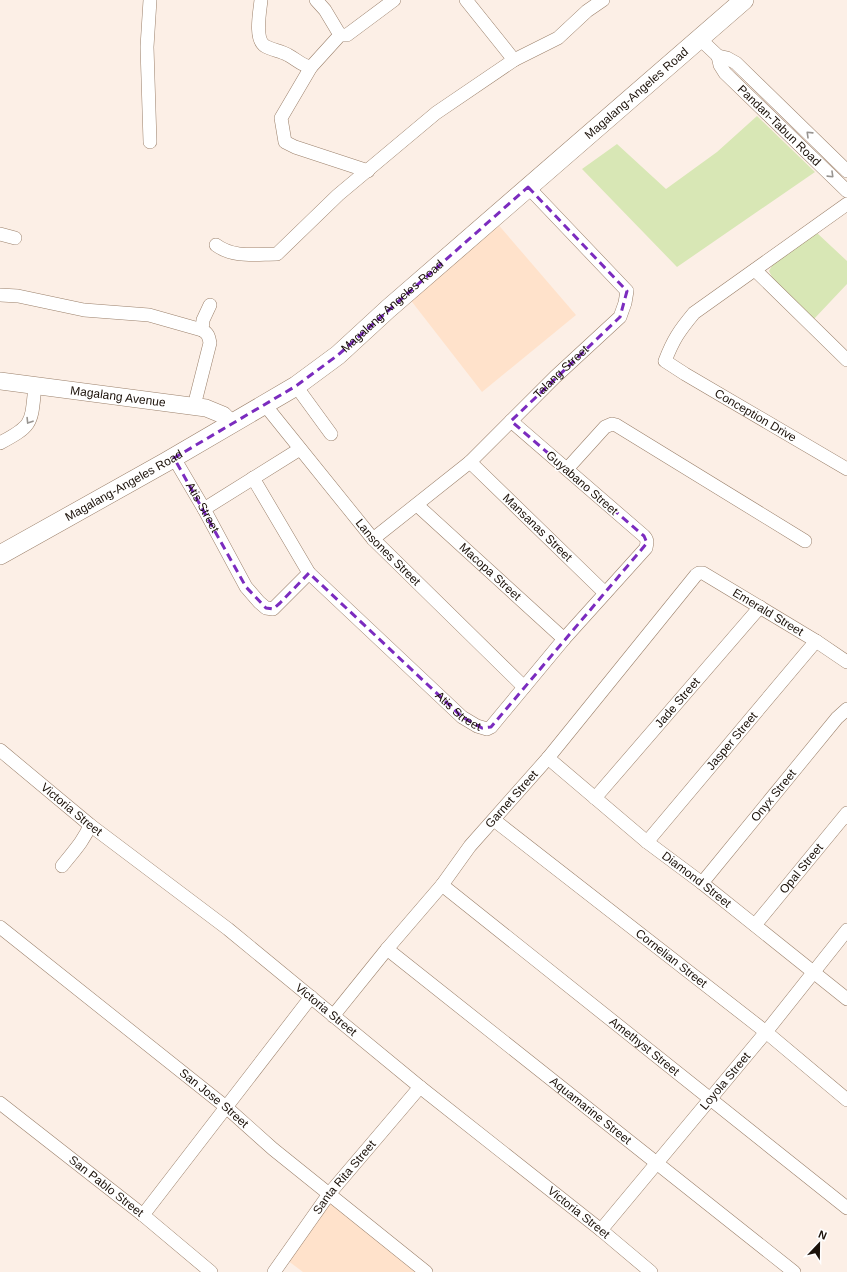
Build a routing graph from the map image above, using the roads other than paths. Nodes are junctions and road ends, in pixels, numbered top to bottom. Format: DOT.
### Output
graph roads {
  1 [pos="150,0"];
  2 [pos="261,0"];
  3 [pos="316,0"];
  4 [pos="394,0"];
  5 [pos="466,0"];
  6 [pos="603,0"];
  7 [pos="744,0"];
  8 [pos="340,35"];
  9 [pos="700,39"];
  10 [pos="718,56"];
  11 [pos="514,60"];
  12 [pos="311,66"];
  13 [pos="150,142"];
  14 [pos="368,171"];
  15 [pos="847,171"];
  16 [pos="528,187"];
  17 [pos="847,191"];
  18 [pos="847,204"];
  19 [pos="0,234"];
  20 [pos="15,238"];
  21 [pos="216,245"];
  22 [pos="756,270"];
  23 [pos="0,295"];
  24 [pos="210,305"];
  25 [pos="202,330"];
  26 [pos="847,360"];
  27 [pos="0,382"];
  28 [pos="35,386"];
  29 [pos="296,386"];
  30 [pos="265,405"];
  31 [pos="194,406"];
  32 [pos="511,421"];
  33 [pos="232,424"];
  34 [pos="331,434"];
  35 [pos="0,443"];
  36 [pos="300,449"];
  37 [pos="174,458"];
  38 [pos="470,462"];
  39 [pos="567,469"];
  40 [pos="847,469"];
  41 [pos="253,478"];
  42 [pos="417,505"];
  43 [pos="204,509"];
  44 [pos="373,539"];
  45 [pos="805,541"];
  46 [pos="646,548"];
  47 [pos="0,555"];
  48 [pos="309,573"];
  49 [pos="689,584"];
  50 [pos="605,593"];
  51 [pos="760,607"];
  52 [pos="564,639"];
  53 [pos="816,641"];
  54 [pos="847,662"];
  55 [pos="524,687"];
  56 [pos="847,709"];
  57 [pos="0,750"];
  58 [pos="548,758"];
  59 [pos="595,798"];
  60 [pos="847,813"];
  61 [pos="494,820"];
  62 [pos="90,825"];
  63 [pos="647,842"];
  64 [pos="62,866"];
  65 [pos="702,883"];
  66 [pos="442,885"];
  67 [pos="755,924"];
  68 [pos="0,927"];
  69 [pos="847,930"];
  70 [pos="386,949"];
  71 [pos="814,973"];
  72 [pos="311,997"];
  73 [pos="847,999"];
  74 [pos="334,1016"];
  75 [pos="766,1032"];
  76 [pos="420,1087"];
  77 [pos="709,1099"];
  78 [pos="847,1100"];
  79 [pos="0,1103"];
  80 [pos="226,1107"];
  81 [pos="657,1163"];
  82 [pos="329,1194"];
  83 [pos="847,1208"];
  84 [pos="144,1215"];
  85 [pos="601,1230"];
  86 [pos="210,1272"];
  87 [pos="274,1272"];
  88 [pos="426,1272"];
  89 [pos="651,1272"];
  90 [pos="794,1272"];
  1 -- 13 [label="street"];
  2 -- 12 [label="street"];
  3 -- 8 [label="street"];
  4 -- 8 [label="street"];
  5 -- 11 [label="street"];
  6 -- 11 [label="street"];
  7 -- 9 [label="main road, Magalang-Angeles Road"];
  8 -- 12 [label="street"];
  9 -- 10 [label="street, Pandan-Tabun Road"];
  9 -- 16 [label="main road, Magalang-Angeles Road"];
  15 -- 10 [label="street, Pandan-Tabun Road, one-way"];
  10 -- 17 [label="street, Pandan-Tabun Road, one-way"];
  11 -- 14 [label="street"];
  12 -- 14 [label="street"];
  14 -- 21 [label="street"];
  16 -- 29 [label="main road, Magalang-Angeles Road"];
  16 -- 32 [label="street, Talang Street"];
  18 -- 22 [label="street"];
  19 -- 20 [label="street"];
  22 -- 26 [label="street"];
  22 -- 40 [label="street, Conception Drive"];
  23 -- 25 [label="street"];
  24 -- 25 [label="street"];
  25 -- 31 [label="street"];
  27 -- 28 [label="street, Magalang Avenue"];
  28 -- 31 [label="street, Magalang Avenue"];
  28 -- 35 [label="street, one-way"];
  29 -- 30 [label="main road, Magalang-Angeles Road"];
  29 -- 34 [label="street"];
  30 -- 33 [label="main road, Magalang-Angeles Road"];
  30 -- 36 [label="street, Lansones Street"];
  31 -- 33 [label="street, Magalang Avenue"];
  32 -- 38 [label="street, Talang Street"];
  32 -- 39 [label="street, Guyabano Street"];
  33 -- 37 [label="main road, Magalang-Angeles Road"];
  36 -- 41 [label="street"];
  36 -- 44 [label="street, Lansones Street"];
  37 -- 43 [label="street, Atis Street"];
  37 -- 47 [label="main road, Magalang-Angeles Road"];
  38 -- 42 [label="street, Talang Street"];
  38 -- 50 [label="street, Mansanas Street"];
  39 -- 45 [label="street"];
  39 -- 46 [label="street, Guyabano Street"];
  41 -- 43 [label="street"];
  41 -- 48 [label="street, Atis Street"];
  42 -- 44 [label="street, Talang Street"];
  42 -- 52 [label="street, Macopa Street"];
  43 -- 48 [label="street, Atis Street"];
  44 -- 55 [label="street, Lansones Street"];
  46 -- 50 [label="street, Atis Street"];
  48 -- 55 [label="street, Atis Street"];
  49 -- 51 [label="street, Emerald Street"];
  49 -- 58 [label="street, Garnet Street"];
  50 -- 52 [label="street, Atis Street"];
  51 -- 53 [label="street, Emerald Street"];
  51 -- 59 [label="street, Jade Street"];
  52 -- 55 [label="street, Atis Street"];
  53 -- 54 [label="street, Emerald Street"];
  53 -- 63 [label="street, Jasper Street"];
  56 -- 65 [label="street, Onyx Street"];
  57 -- 62 [label="street, Victoria Street"];
  58 -- 59 [label="street, Diamond Street"];
  58 -- 61 [label="street, Garnet Street"];
  59 -- 63 [label="street, Diamond Street"];
  60 -- 67 [label="street, Opal Street"];
  61 -- 66 [label="street, Garnet Street"];
  61 -- 75 [label="street, Cornelian Street"];
  62 -- 64 [label="street"];
  62 -- 72 [label="street, Victoria Street"];
  63 -- 65 [label="street, Diamond Street"];
  65 -- 67 [label="street, Diamond Street"];
  66 -- 70 [label="street, Garnet Street"];
  66 -- 77 [label="street, Amethyst Street"];
  67 -- 71 [label="street, Diamond Street"];
  68 -- 80 [label="street, San Jose Street"];
  69 -- 71 [label="street, Loyola Street"];
  70 -- 74 [label="street, Garnet Street"];
  70 -- 81 [label="street, Aquamarine Street"];
  71 -- 73 [label="street, Diamond Street"];
  71 -- 75 [label="street, Loyola Street"];
  72 -- 74 [label="street, Victoria Street"];
  72 -- 80 [label="street"];
  74 -- 76 [label="street, Victoria Street"];
  75 -- 77 [label="street, Loyola Street"];
  75 -- 78 [label="street, Cornelian Street"];
  76 -- 82 [label="street, Santa Rita Street"];
  76 -- 85 [label="street, Victoria Street"];
  77 -- 81 [label="street, Loyola Street"];
  77 -- 83 [label="street, Amethyst Street"];
  79 -- 84 [label="street, San Pablo Street"];
  80 -- 82 [label="street, San Jose Street"];
  80 -- 84 [label="street"];
  81 -- 85 [label="street, Loyola Street"];
  81 -- 90 [label="street, Aquamarine Street"];
  82 -- 87 [label="street, Santa Rita Street"];
  82 -- 88 [label="street, San Jose Street"];
  84 -- 86 [label="street, San Pablo Street"];
  85 -- 89 [label="street, Victoria Street"];
}
